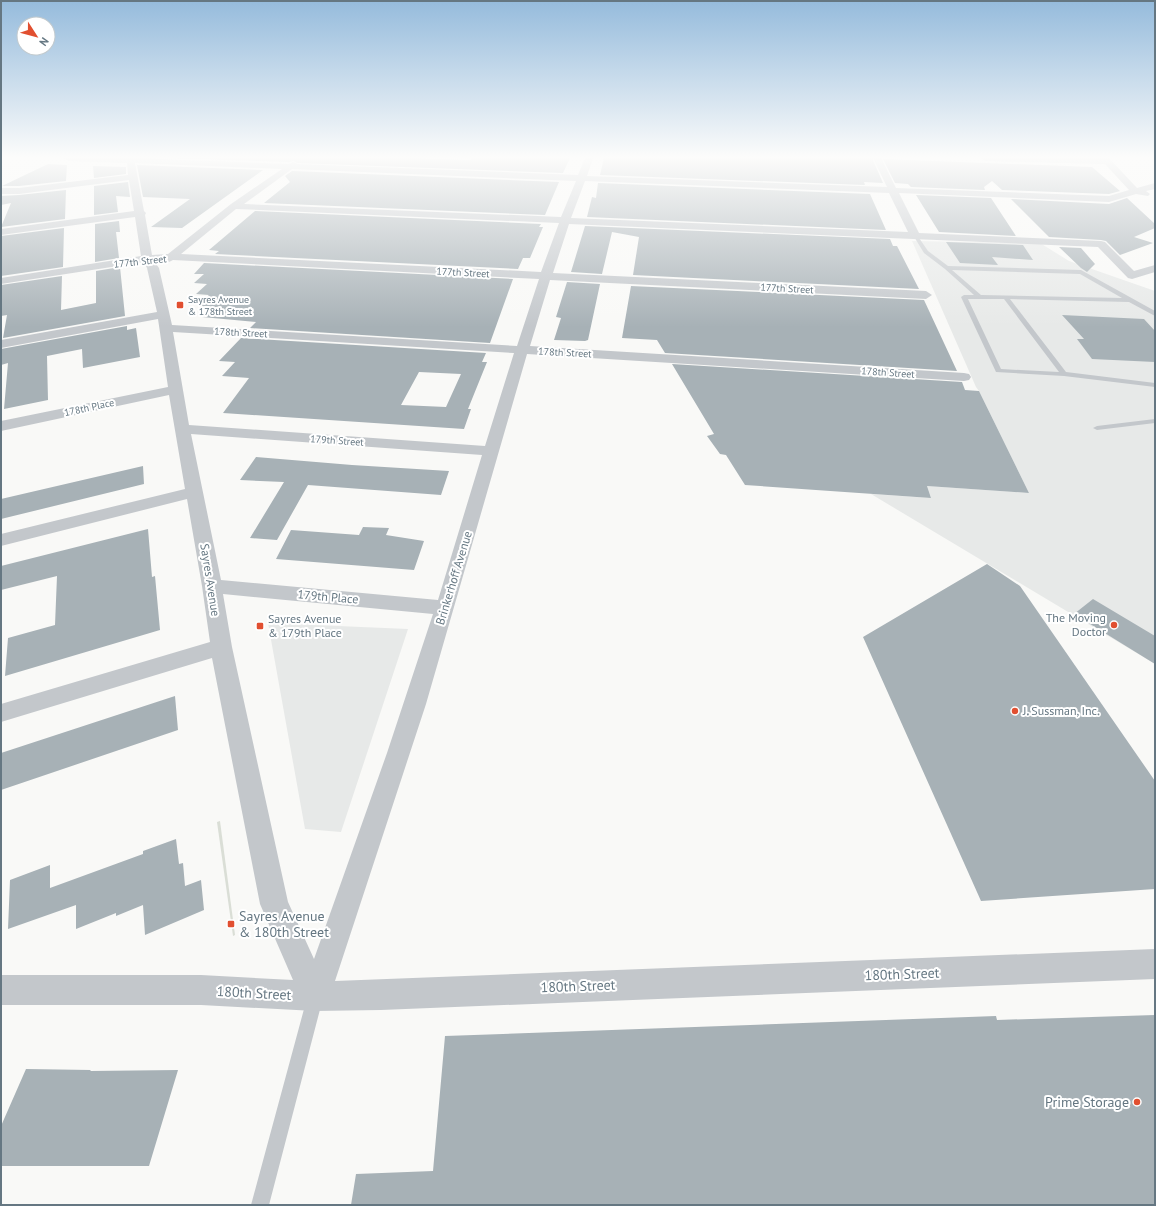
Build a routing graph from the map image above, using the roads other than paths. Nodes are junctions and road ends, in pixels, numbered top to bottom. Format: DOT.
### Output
graph roads {
  1 [pos="132,214"];
  2 [pos="141,214"];
  3 [pos="224,214"];
  4 [pos="416,214"];
  5 [pos="567,214"];
  6 [pos="904,214"];
  7 [pos="564,221"];
  8 [pos="1,232"];
  9 [pos="915,236"];
  10 [pos="172,258"];
  11 [pos="150,263"];
  12 [pos="947,268"];
  13 [pos="1155,268"];
  14 [pos="545,276"];
  15 [pos="1,280"];
  16 [pos="926,295"];
  17 [pos="979,297"];
  18 [pos="1006,298"];
  19 [pos="1130,300"];
  20 [pos="1155,314"];
  21 [pos="164,321"];
  22 [pos="1,344"];
  23 [pos="521,349"];
  24 [pos="1064,374"];
  25 [pos="964,376"];
  26 [pos="1155,385"];
  27 [pos="177,389"];
  28 [pos="1155,421"];
  29 [pos="1,426"];
  30 [pos="1097,428"];
  31 [pos="182,429"];
  32 [pos="492,451"];
  33 [pos="195,492"];
  34 [pos="1,540"];
  35 [pos="212,586"];
  36 [pos="445,608"];
  37 [pos="221,647"];
  38 [pos="1,713"];
  39 [pos="1155,964"];
  40 [pos="1,990"];
  41 [pos="315,996"];
  42 [pos="260,1205"];
  1 -- 8 [label="street"];
  2 -- 11 [label="street, Sayres Avenue"];
  3 -- 10 [label="street, 177th Street"];
  4 -- 7 [label="street"];
  5 -- 7 [label="street, Brinkerhoff Avenue"];
  6 -- 9 [label="street"];
  7 -- 9 [label="street"];
  7 -- 14 [label="street, Brinkerhoff Avenue"];
  9 -- 12 [label="lane"];
  9 -- 13 [label="street"];
  10 -- 11 [label="street, 177th Street"];
  10 -- 14 [label="street, 177th Street"];
  11 -- 15 [label="street, 177th Street"];
  11 -- 21 [label="street, Sayres Avenue"];
  12 -- 17 [label="lane"];
  12 -- 19 [label="lane"];
  14 -- 16 [label="street, 177th Street"];
  14 -- 23 [label="street, Brinkerhoff Avenue"];
  17 -- 18 [label="lane"];
  17 -- 24 [label="lane"];
  18 -- 19 [label="lane"];
  18 -- 24 [label="lane"];
  19 -- 20 [label="lane"];
  21 -- 22 [label="street, 178th Street"];
  21 -- 23 [label="street, 178th Street"];
  21 -- 27 [label="street, Sayres Avenue"];
  23 -- 25 [label="street, 178th Street"];
  23 -- 32 [label="street, Brinkerhoff Avenue"];
  24 -- 26 [label="lane"];
  27 -- 29 [label="street, 178th Place"];
  27 -- 31 [label="street, Sayres Avenue"];
  28 -- 30 [label="lane"];
  31 -- 32 [label="street, 179th Street"];
  31 -- 33 [label="street, Sayres Avenue"];
  32 -- 36 [label="street, Brinkerhoff Avenue"];
  33 -- 34 [label="street"];
  33 -- 35 [label="street, Sayres Avenue"];
  35 -- 36 [label="street, 179th Place"];
  35 -- 37 [label="street, Sayres Avenue"];
  36 -- 41 [label="street, Brinkerhoff Avenue"];
  37 -- 38 [label="street"];
  37 -- 41 [label="street, Sayres Avenue"];
  39 -- 41 [label="street, 180th Street"];
  40 -- 41 [label="street, 180th Street"];
  41 -- 42 [label="lane"];
}
